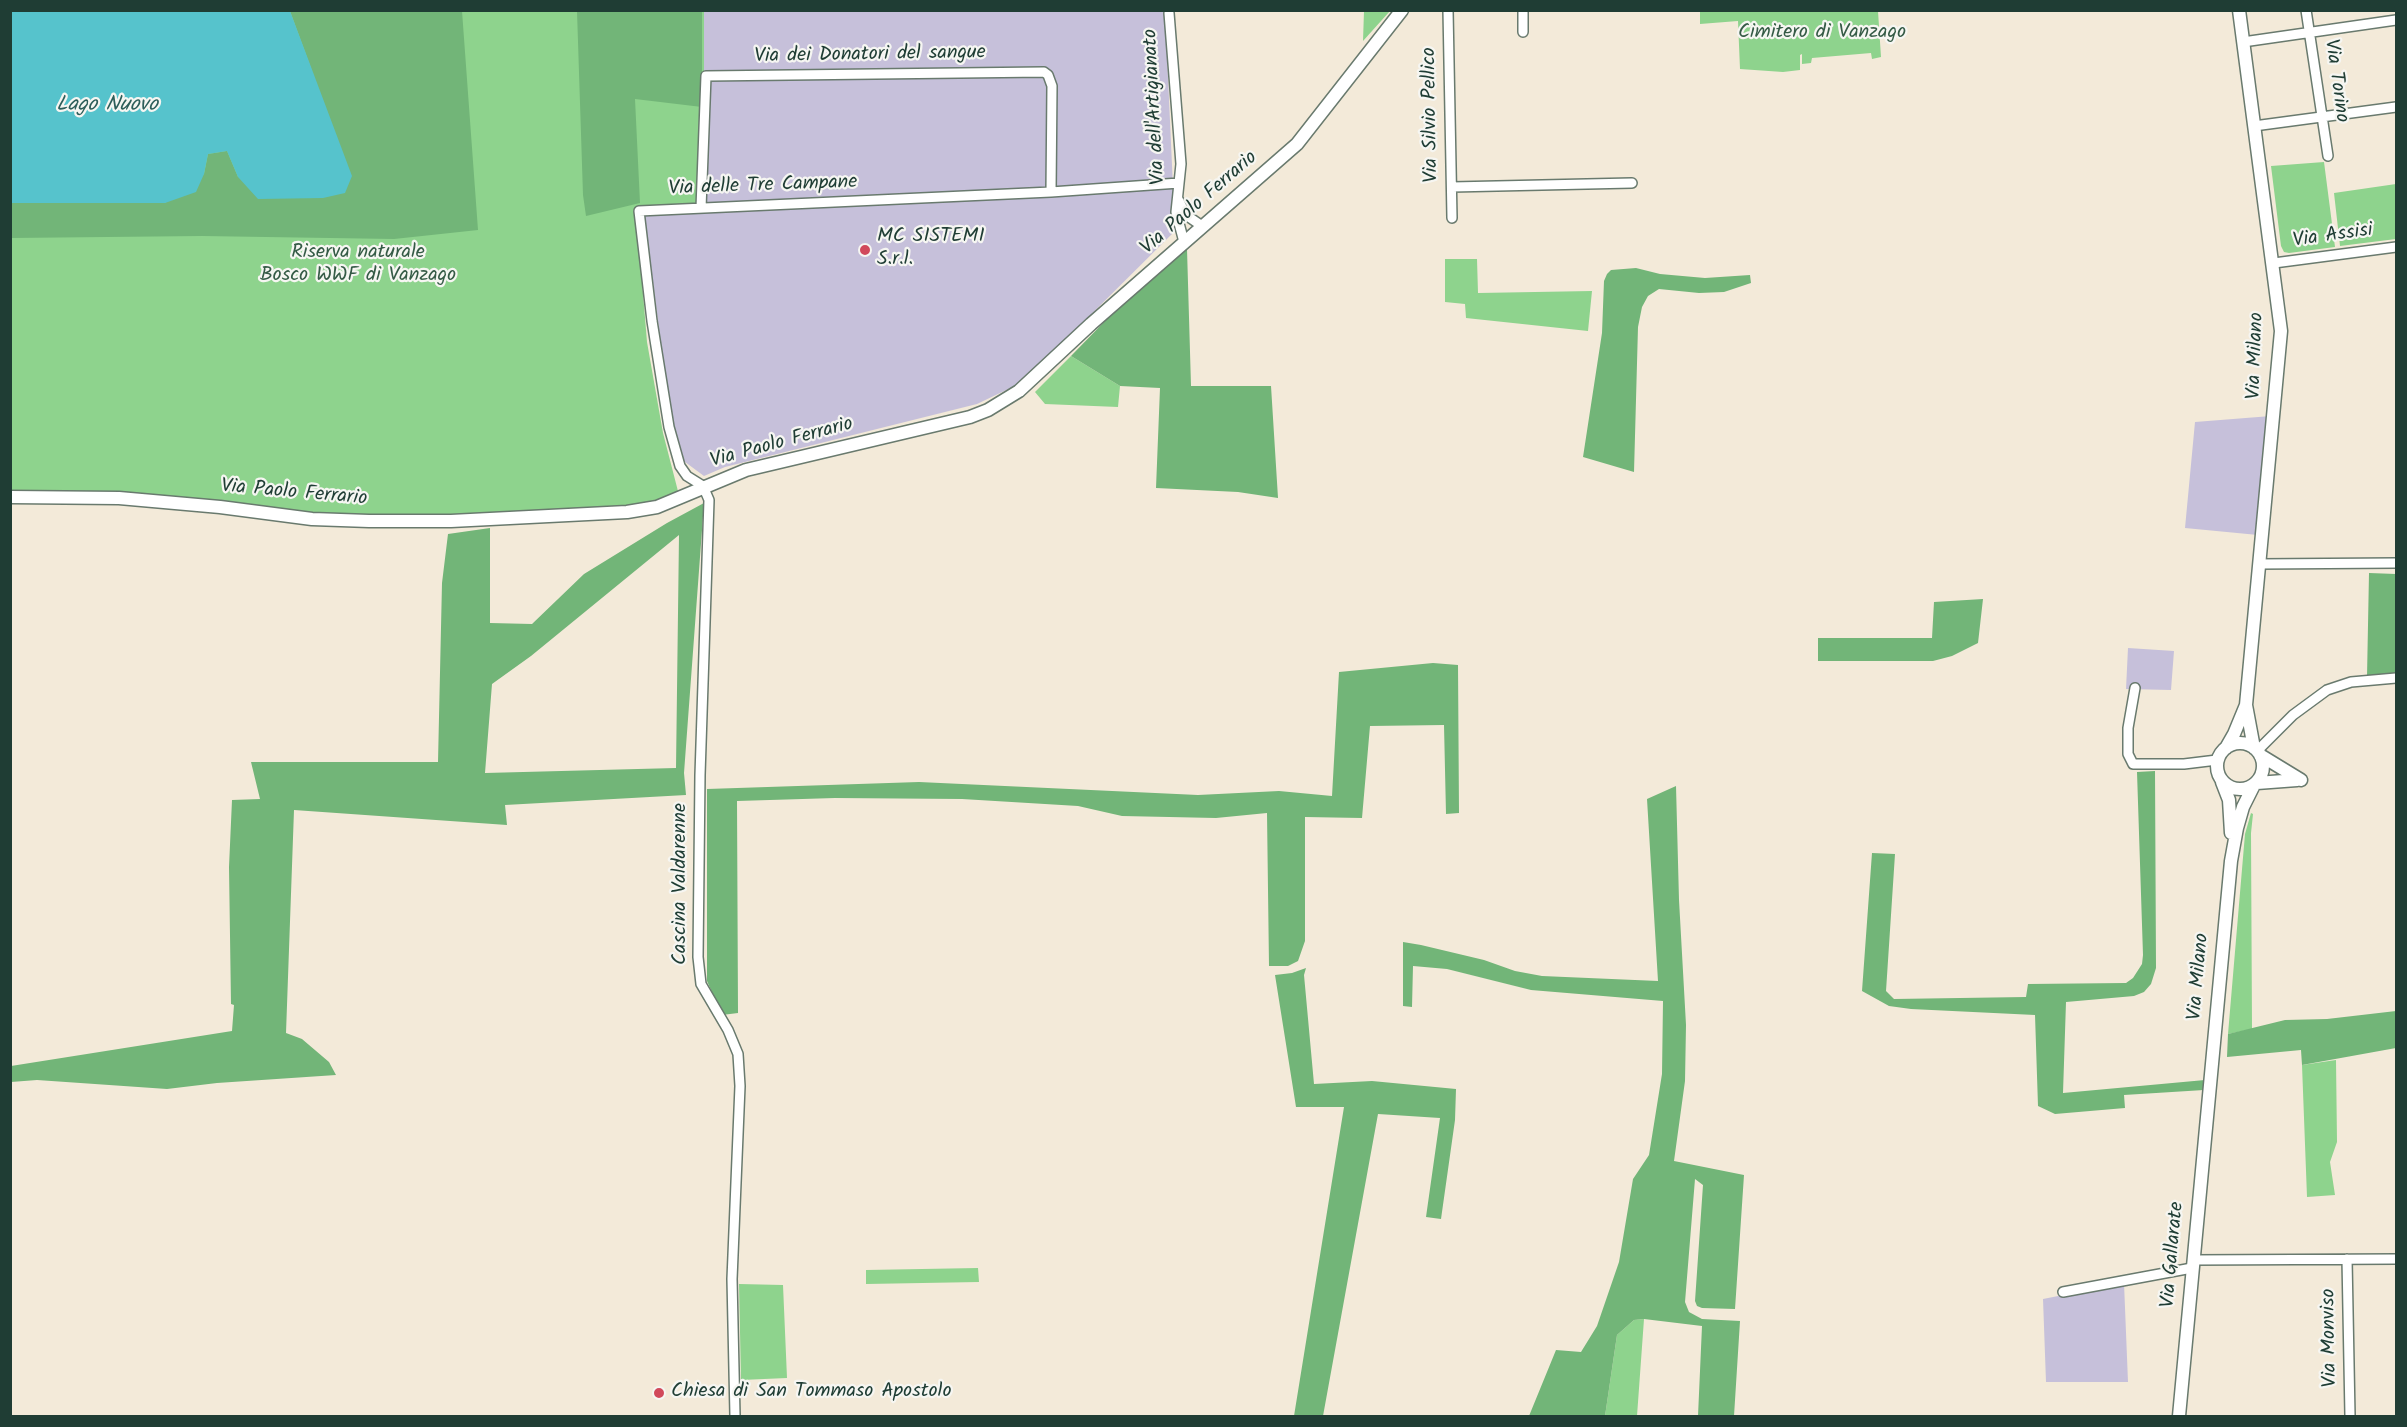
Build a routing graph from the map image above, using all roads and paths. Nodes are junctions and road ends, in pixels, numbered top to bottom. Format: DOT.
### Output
graph roads {
  1 [pos="1402,10"];
  2 [pos="1448,10"];
  3 [pos="1523,10"];
  4 [pos="2239,10"];
  5 [pos="2306,10"];
  6 [pos="1169,14"];
  7 [pos="2397,20"];
  8 [pos="1523,32"];
  9 [pos="2310,33"];
  10 [pos="2243,42"];
  11 [pos="2397,107"];
  12 [pos="2322,117"];
  13 [pos="2254,126"];
  14 [pos="2328,156"];
  15 [pos="1179,183"];
  16 [pos="1632,183"];
  17 [pos="1452,187"];
  18 [pos="1051,192"];
  19 [pos="1178,199"];
  20 [pos="701,208"];
  21 [pos="1452,218"];
  22 [pos="1202,226"];
  23 [pos="1184,242"];
  24 [pos="2397,247"];
  25 [pos="2274,263"];
  26 [pos="703,486"];
  27 [pos="10,496"];
  28 [pos="2397,563"];
  29 [pos="2259,564"];
  30 [pos="2397,678"];
  31 [pos="2134,688"];
  32 [pos="2246,705"];
  33 [pos="2226,748"];
  34 [pos="2257,751"];
  35 [pos="2217,760"];
  36 [pos="2222,782"];
  37 [pos="2256,784"];
  38 [pos="2231,861"];
  39 [pos="2209,1096"];
  40 [pos="2347,1259"];
  41 [pos="2397,1259"];
  42 [pos="2192,1264"];
  43 [pos="2063,1292"];
  44 [pos="735,1416"];
  45 [pos="2180,1416"];
  46 [pos="2350,1416"];
  1 -- 22 [label="street, Via Paolo Ferrario"];
  2 -- 17 [label="street, Via Silvio Pellico"];
  3 -- 8 [label="street"];
  4 -- 10 [label="street, Via Milano"];
  5 -- 9 [label="street, Via Torino"];
  6 -- 15 [label="street, Via dell'Artigianato"];
  7 -- 9 [label="street"];
  9 -- 10 [label="street"];
  9 -- 12 [label="street, Via Torino"];
  10 -- 13 [label="street, Via Milano"];
  11 -- 12 [label="street"];
  12 -- 13 [label="street"];
  12 -- 14 [label="street, Via Torino"];
  13 -- 25 [label="street, Via Milano"];
  15 -- 18 [label="street, Via delle Tre Campane"];
  15 -- 19 [label="street, Via dell'Artigianato"];
  16 -- 17 [label="street"];
  17 -- 21 [label="street, Via Silvio Pellico"];
  18 -- 20 [label="street, Via delle Tre Campane"];
  18 -- 20 [label="street, Via dei Donatori del sangue"];
  19 -- 22 [label="street, Via dell'Artigianato"];
  19 -- 23 [label="street, Via dell'Artigianato"];
  20 -- 26 [label="street, Via delle Tre Campane"];
  22 -- 23 [label="street, Via Paolo Ferrario"];
  23 -- 26 [label="street, Via Paolo Ferrario"];
  24 -- 25 [label="street, Via Assisi"];
  25 -- 29 [label="street, Via Milano"];
  26 -- 27 [label="street, Via Paolo Ferrario"];
  26 -- 44 [label="street, Cascina Valdarenne"];
  28 -- 29 [label="street"];
  29 -- 32 [label="street, Via Milano"];
  30 -- 34 [label="street"];
  31 -- 35 [label="street"];
  32 -- 33 [label="street, Via Milano"];
  32 -- 34 [label="street, Via Milano"];
  33 -- 34 [label="street"];
  33 -- 35 [label="street"];
  34 -- 37 [label="street"];
  34 -- 37 [label="street"];
  35 -- 36 [label="street"];
  36 -- 37 [label="street"];
  36 -- 38 [label="street, Via Milano"];
  37 -- 38 [label="street, Via Milano"];
  38 -- 39 [label="street, Via Milano"];
  39 -- 42 [label="street, Via Gallarate"];
  40 -- 41 [label="street"];
  40 -- 42 [label="street"];
  40 -- 46 [label="street, Via Monviso"];
  42 -- 43 [label="street"];
  42 -- 45 [label="street, Via Gallarate"];
}
